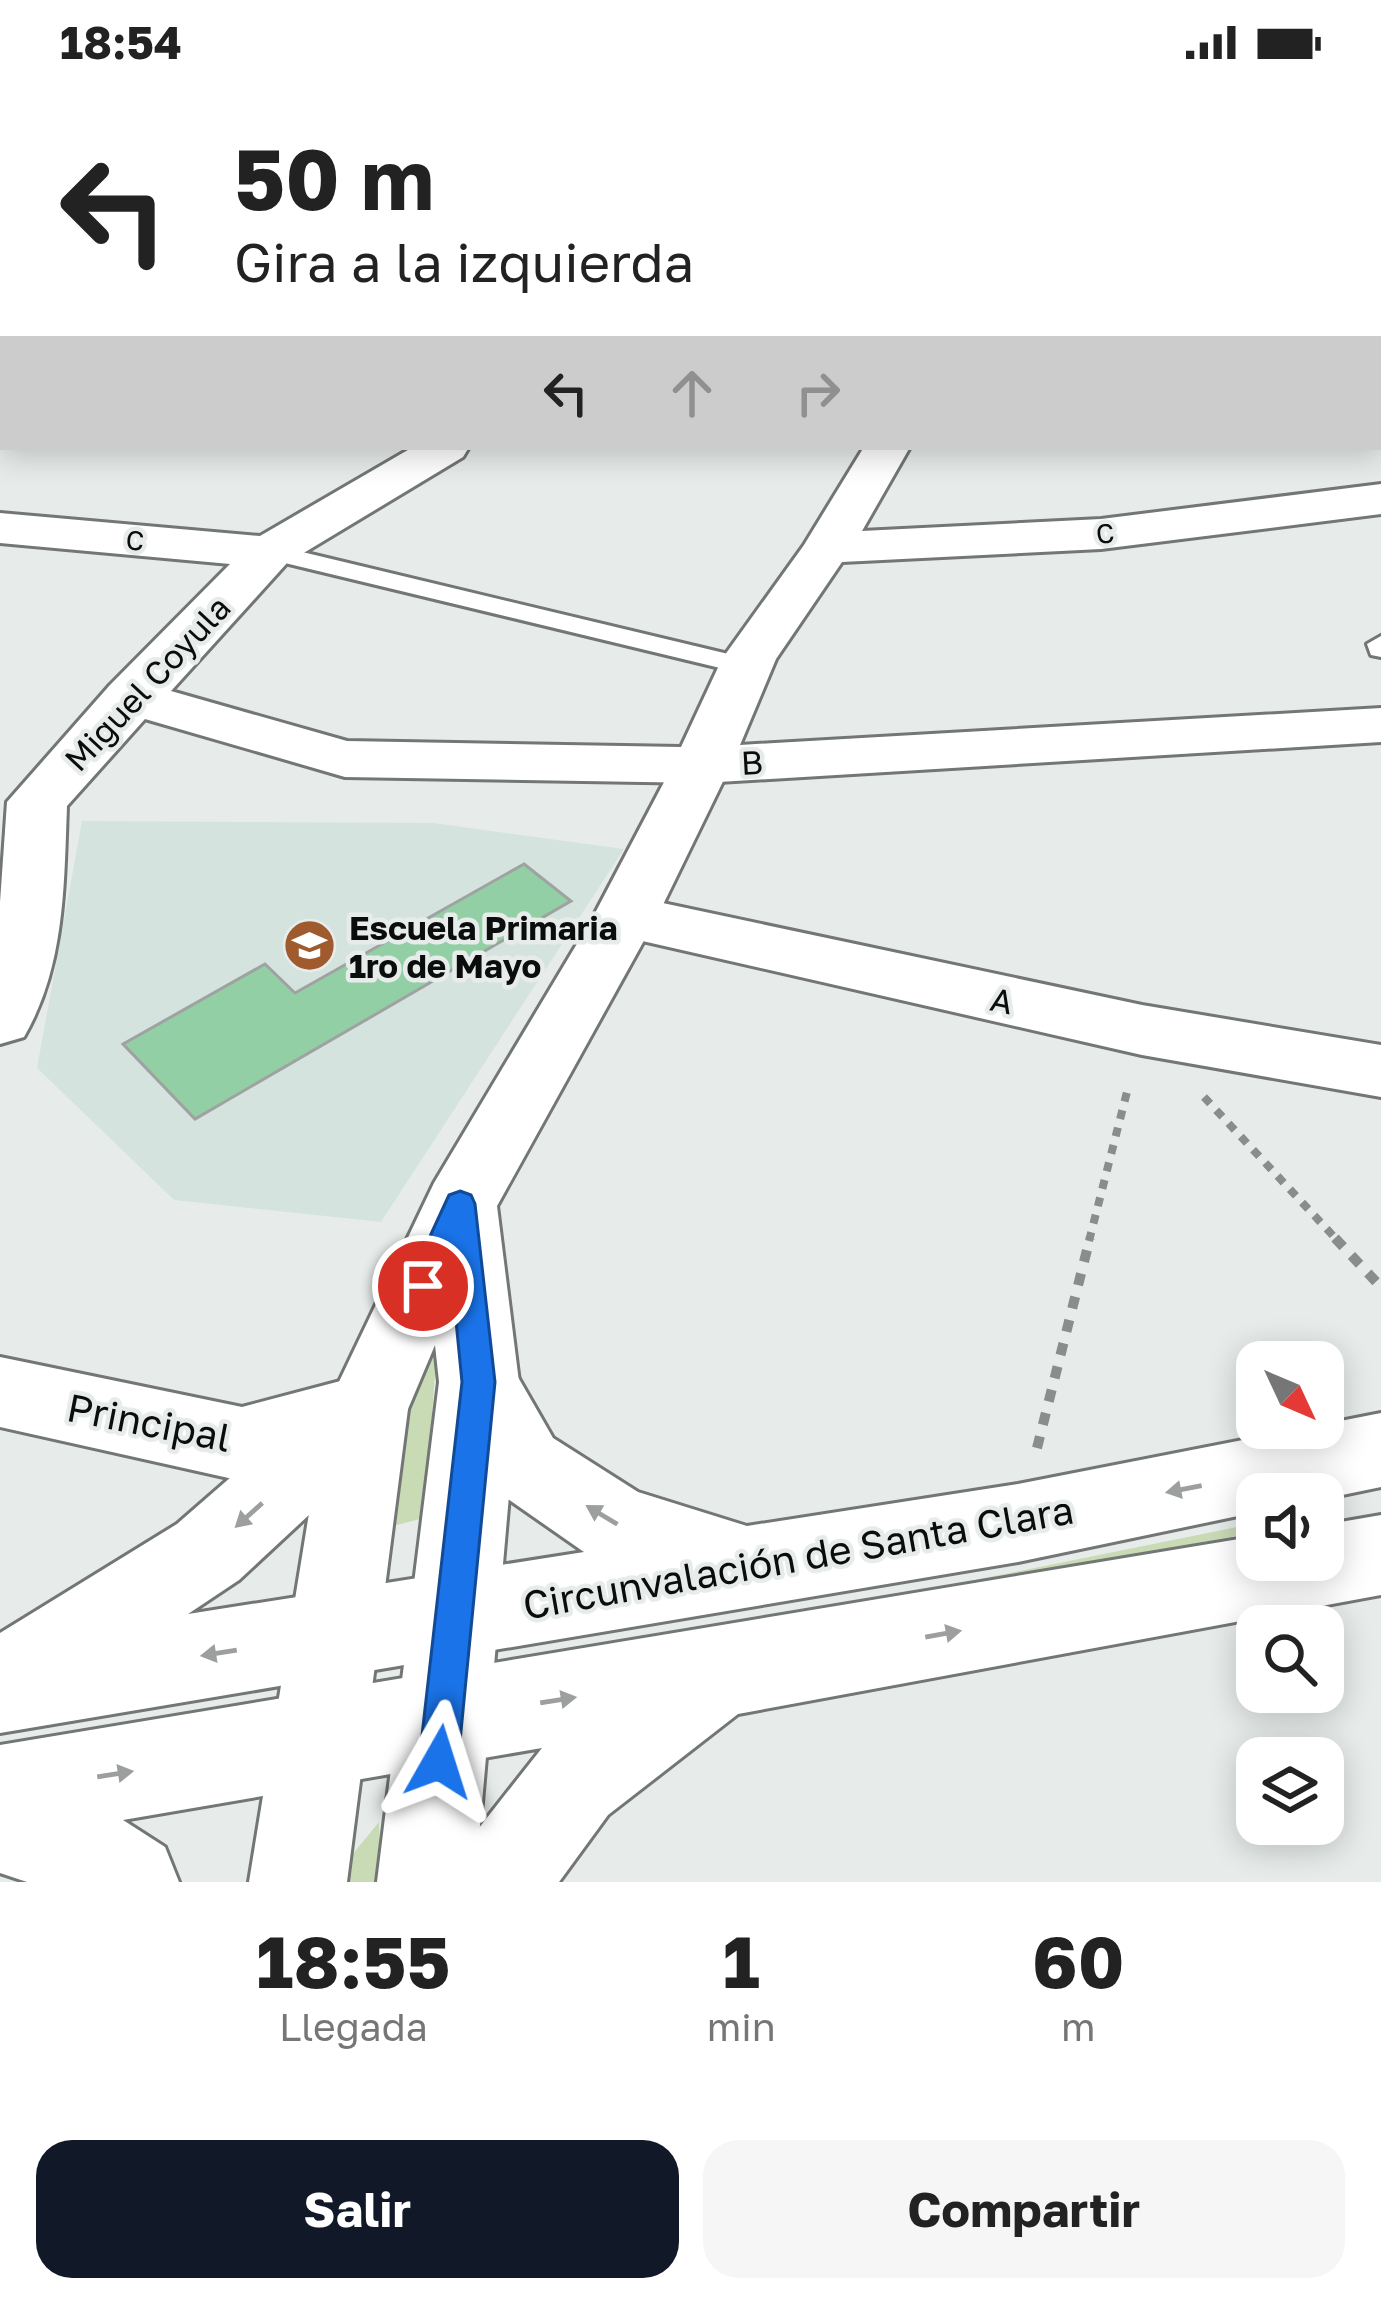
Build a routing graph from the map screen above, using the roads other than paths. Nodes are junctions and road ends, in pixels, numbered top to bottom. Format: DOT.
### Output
graph roads {
  1 [pos="441,450"];
  2 [pos="885,450"];
  3 [pos="1381,499"];
  4 [pos="0,528"];
  5 [pos="826,548"];
  6 [pos="269,552"];
  7 [pos="745,666"];
  8 [pos="130,697"];
  9 [pos="1381,725"];
  10 [pos="702,765"];
  11 [pos="626,917"];
  12 [pos="15,928"];
  13 [pos="0,1020"];
  14 [pos="1381,1071"];
  15 [pos="460,1204"];
  16 [pos="479,1382"];
  17 [pos="0,1392"];
  18 [pos="367,1409"];
  19 [pos="1381,1450"];
  20 [pos="1381,1555"];
  21 [pos="752,1567"];
  22 [pos="455,1615"];
  23 [pos="334,1634"];
  24 [pos="717,1674"];
  25 [pos="0,1686"];
  26 [pos="443,1719"];
  27 [pos="318,1741"];
  28 [pos="0,1792"];
  29 [pos="0,1825"];
  30 [pos="130,1882"];
  31 [pos="298,1882"];
  32 [pos="426,1882"];
  33 [pos="499,1882"];
  1 -- 6 [label="main road, Miguel Coyula"];
  2 -- 5 [label="main road"];
  3 -- 5 [label="main road, C"];
  4 -- 6 [label="main road, C"];
  5 -- 7 [label="main road"];
  6 -- 7 [label="lane"];
  6 -- 8 [label="main road, Miguel Coyula"];
  7 -- 10 [label="main road"];
  8 -- 10 [label="main road, B"];
  8 -- 12 [label="main road, Miguel Coyula"];
  9 -- 10 [label="main road, B"];
  10 -- 11 [label="main road"];
  11 -- 14 [label="main road, A"];
  11 -- 15 [label="main road"];
  12 -- 13 [label="main road, Miguel Coyula"];
  15 -- 16 [label="main road"];
  15 -- 18 [label="main road"];
  21 -- 16 [label="main road, one-way"];
  16 -- 22 [label="main road"];
  17 -- 18 [label="main road, Principal"];
  18 -- 23 [label="main road"];
  18 -- 25 [label="main road, one-way"];
  19 -- 21 [label="main road, Circunvalación de Santa Clara, one-way"];
  24 -- 20 [label="main road, one-way"];
  21 -- 22 [label="main road, Circunvalación de Santa Clara"];
  22 -- 23 [label="main road, Circunvalación de Santa Clara"];
  22 -- 26 [label="main road"];
  23 -- 25 [label="main road, Circunvalación de Santa Clara, one-way"];
  23 -- 27 [label="main road"];
  26 -- 24 [label="main road, one-way"];
  24 -- 33 [label="main road"];
  26 -- 27 [label="main road"];
  26 -- 32 [label="main road"];
  28 -- 27 [label="main road, one-way"];
  27 -- 31 [label="main road"];
  29 -- 30 [label="main road"];
}
